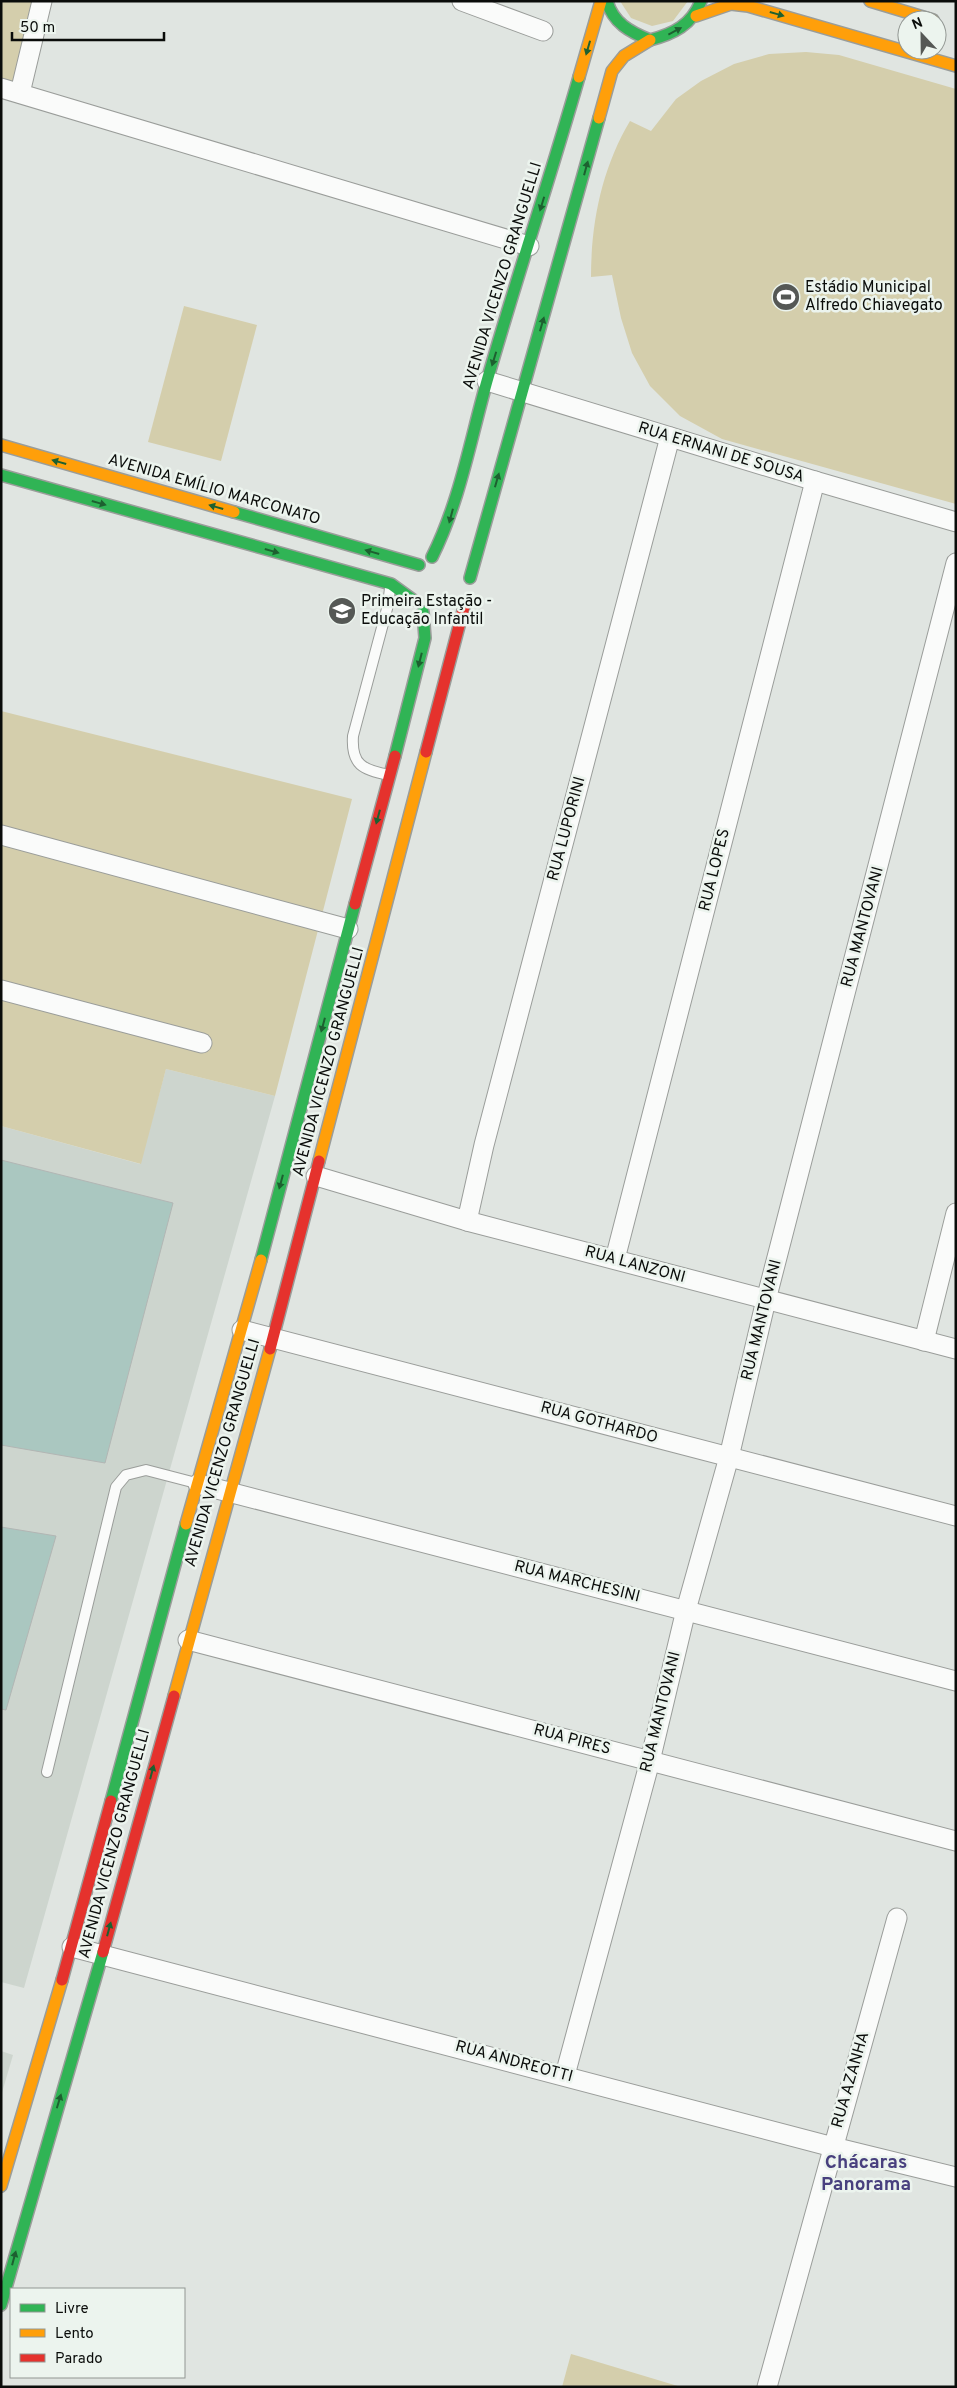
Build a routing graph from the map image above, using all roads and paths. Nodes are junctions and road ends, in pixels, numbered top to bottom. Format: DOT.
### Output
graph roads {
  1 [pos="42,1"];
  2 [pos="462,1"];
  3 [pos="601,1"];
  4 [pos="607,1"];
  5 [pos="701,1"];
  6 [pos="870,1"];
  7 [pos="900,10"];
  8 [pos="696,16"];
  9 [pos="543,31"];
  10 [pos="650,40"];
  11 [pos="956,66"];
  12 [pos="1,88"];
  13 [pos="20,93"];
  14 [pos="529,246"];
  15 [pos="487,381"];
  16 [pos="522,392"];
  17 [pos="670,437"];
  18 [pos="1,445"];
  19 [pos="1,475"];
  20 [pos="815,482"];
  21 [pos="956,522"];
  22 [pos="459,562"];
  23 [pos="956,563"];
  24 [pos="414,573"];
  25 [pos="390,584"];
  26 [pos="469,593"];
  27 [pos="413,600"];
  28 [pos="449,616"];
  29 [pos="390,775"];
  30 [pos="1,835"];
  31 [pos="348,929"];
  32 [pos="1,990"];
  33 [pos="202,1043"];
  34 [pos="316,1176"];
  35 [pos="956,1212"];
  36 [pos="467,1222"];
  37 [pos="616,1259"];
  38 [pos="766,1300"];
  39 [pos="242,1330"];
  40 [pos="273,1338"];
  41 [pos="924,1341"];
  42 [pos="956,1349"];
  43 [pos="729,1457"];
  44 [pos="198,1484"];
  45 [pos="229,1493"];
  46 [pos="956,1516"];
  47 [pos="686,1610"];
  48 [pos="188,1640"];
  49 [pos="956,1682"];
  50 [pos="650,1761"];
  51 [pos="47,1772"];
  52 [pos="956,1841"];
  53 [pos="897,1918"];
  54 [pos="72,1947"];
  55 [pos="102,1956"];
  56 [pos="565,2075"];
  57 [pos="832,2147"];
  58 [pos="956,2177"];
  59 [pos="4,2188"];
  60 [pos="1,2305"];
  61 [pos="767,2387"];
  1 -- 13 [label="street"];
  2 -- 9 [label="street"];
  3 -- 14 [label="street, AVENIDA VICENZO GRANGUELLI, one-way"];
  4 -- 10 [label="street"];
  5 -- 8 [label="street"];
  6 -- 7 [label="street"];
  10 -- 8 [label="street, AVENIDA VICENZO GRANGUELLI, one-way"];
  8 -- 11 [label="street, AVENIDA VICENZO GRANGUELLI, one-way"];
  16 -- 10 [label="street, AVENIDA VICENZO GRANGUELLI, one-way"];
  12 -- 13 [label="street"];
  13 -- 14 [label="street"];
  14 -- 15 [label="street, AVENIDA VICENZO GRANGUELLI, one-way"];
  15 -- 16 [label="street, RUA ERNANI DE SOUSA"];
  15 -- 24 [label="street, AVENIDA VICENZO GRANGUELLI, one-way"];
  16 -- 17 [label="street, RUA ERNANI DE SOUSA"];
  26 -- 16 [label="street, AVENIDA VICENZO GRANGUELLI, one-way"];
  17 -- 20 [label="street, RUA ERNANI DE SOUSA"];
  17 -- 36 [label="street, RUA LUPORINI"];
  24 -- 18 [label="street, AVENIDA EMÍLIO MARCONATO, one-way"];
  19 -- 25 [label="street, one-way"];
  20 -- 21 [label="street, RUA ERNANI DE SOUSA"];
  20 -- 37 [label="street, RUA LOPES"];
  22 -- 26 [label="street"];
  23 -- 38 [label="street, RUA MANTOVANI"];
  24 -- 27 [label="street"];
  25 -- 27 [label="street"];
  25 -- 29 [label="lane"];
  26 -- 28 [label="street"];
  26 -- 34 [label="street, AVENIDA VICENZO GRANGUELLI"];
  27 -- 29 [label="street, AVENIDA VICENZO GRANGUELLI, one-way"];
  29 -- 31 [label="street, AVENIDA VICENZO GRANGUELLI, one-way"];
  30 -- 31 [label="street"];
  31 -- 39 [label="street, AVENIDA VICENZO GRANGUELLI, one-way"];
  32 -- 33 [label="street"];
  34 -- 36 [label="street, RUA LANZONI"];
  34 -- 40 [label="street, AVENIDA VICENZO GRANGUELLI"];
  35 -- 41 [label="street"];
  36 -- 37 [label="street, RUA LANZONI"];
  37 -- 38 [label="street, RUA LANZONI"];
  38 -- 41 [label="street, RUA LANZONI"];
  38 -- 43 [label="street, RUA MANTOVANI"];
  39 -- 40 [label="street, RUA GOTHARDO"];
  39 -- 44 [label="street, AVENIDA VICENZO GRANGUELLI"];
  40 -- 43 [label="street, RUA GOTHARDO"];
  40 -- 45 [label="street, AVENIDA VICENZO GRANGUELLI"];
  41 -- 42 [label="street, RUA LANZONI"];
  43 -- 46 [label="street, RUA GOTHARDO"];
  43 -- 47 [label="street, RUA MANTOVANI"];
  44 -- 45 [label="street, RUA MARCHESINI"];
  44 -- 51 [label="lane"];
  44 -- 54 [label="street, AVENIDA VICENZO GRANGUELLI"];
  45 -- 47 [label="street, RUA MARCHESINI"];
  45 -- 48 [label="street, AVENIDA VICENZO GRANGUELLI"];
  47 -- 49 [label="street, RUA MARCHESINI"];
  47 -- 50 [label="street, RUA MANTOVANI"];
  48 -- 50 [label="street, RUA PIRES"];
  55 -- 48 [label="street, AVENIDA VICENZO GRANGUELLI, one-way"];
  50 -- 52 [label="street, RUA PIRES"];
  50 -- 56 [label="street, RUA MANTOVANI"];
  53 -- 57 [label="street, RUA AZANHA"];
  54 -- 55 [label="street, RUA ANDREOTTI"];
  54 -- 59 [label="street, AVENIDA VICENZO GRANGUELLI"];
  55 -- 56 [label="street, RUA ANDREOTTI"];
  60 -- 55 [label="street, AVENIDA VICENZO GRANGUELLI, one-way"];
  56 -- 57 [label="street, RUA ANDREOTTI"];
  57 -- 58 [label="street, RUA ANDREOTTI"];
  57 -- 61 [label="street, RUA AZANHA"];
}
